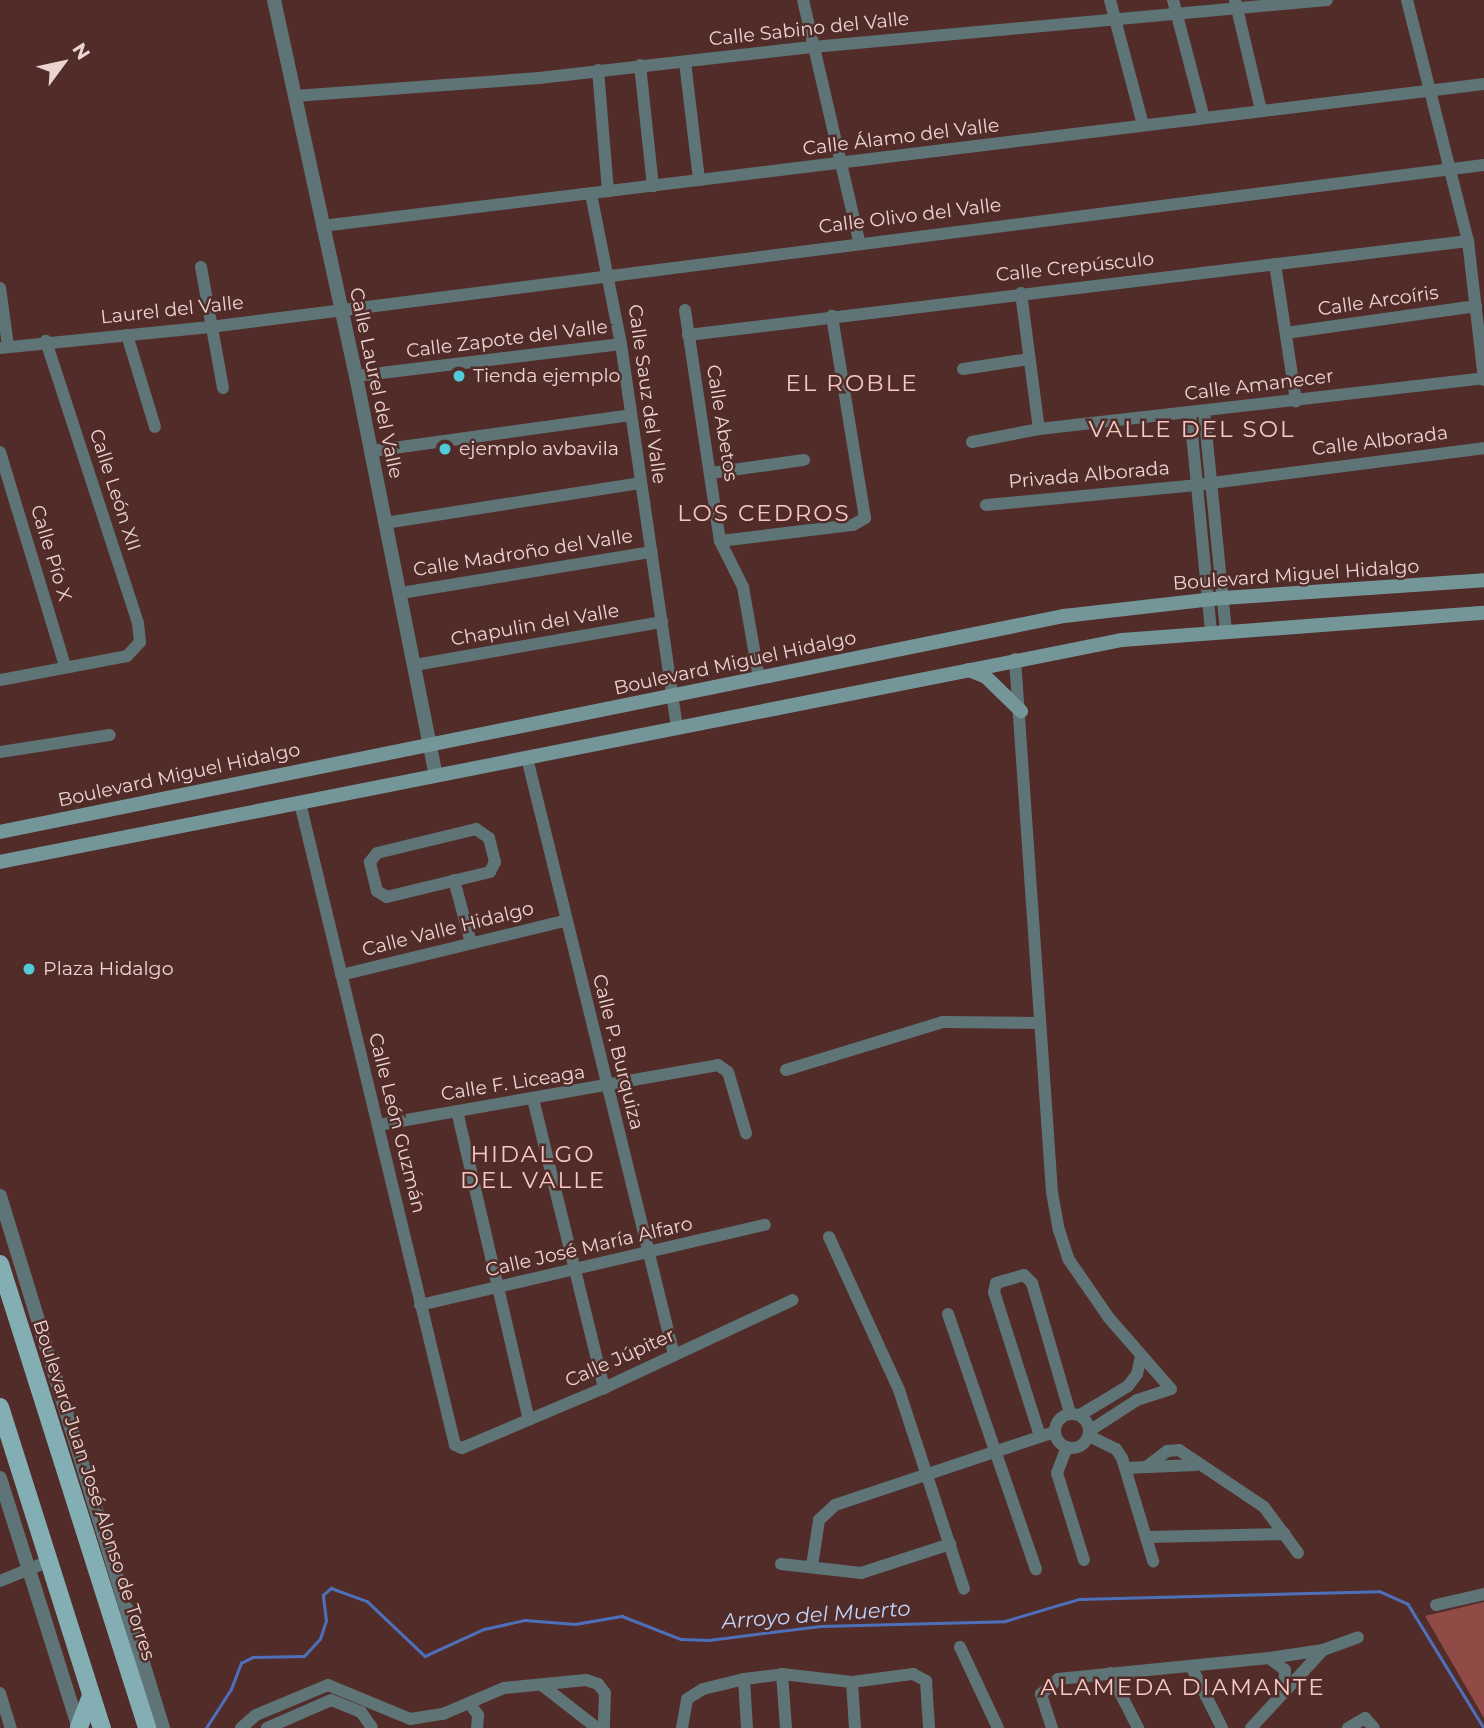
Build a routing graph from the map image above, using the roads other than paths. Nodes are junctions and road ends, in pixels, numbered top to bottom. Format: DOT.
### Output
graph roads {
  1 [pos="274,0"];
  2 [pos="803,0"];
  3 [pos="1110,0"];
  4 [pos="1172,0"];
  5 [pos="1327,0"];
  6 [pos="1407,0"];
  7 [pos="1236,4"];
  8 [pos="1176,15"];
  9 [pos="1115,19"];
  10 [pos="813,47"];
  11 [pos="685,62"];
  12 [pos="640,65"];
  13 [pos="598,70"];
  14 [pos="1484,84"];
  15 [pos="1429,90"];
  16 [pos="295,96"];
  17 [pos="1261,110"];
  18 [pos="1203,118"];
  19 [pos="1143,125"];
  20 [pos="840,164"];
  21 [pos="1484,165"];
  22 [pos="1450,169"];
  23 [pos="699,180"];
  24 [pos="653,187"];
  25 [pos="608,192"];
  26 [pos="591,194"];
  27 [pos="322,226"];
  28 [pos="859,241"];
  29 [pos="1468,241"];
  30 [pos="1275,264"];
  31 [pos="201,267"];
  32 [pos="609,274"];
  33 [pos="0,288"];
  34 [pos="1021,293"];
  35 [pos="1476,306"];
  36 [pos="340,307"];
  37 [pos="685,310"];
  38 [pos="832,316"];
  39 [pos="210,327"];
  40 [pos="1286,333"];
  41 [pos="127,335"];
  42 [pos="688,335"];
  43 [pos="1482,340"];
  44 [pos="46,341"];
  45 [pos="621,344"];
  46 [pos="4,347"];
  47 [pos="1029,359"];
  48 [pos="963,369"];
  49 [pos="356,376"];
  50 [pos="1484,379"];
  51 [pos="223,388"];
  52 [pos="1296,401"];
  53 [pos="1204,411"];
  54 [pos="1189,413"];
  55 [pos="631,415"];
  56 [pos="155,427"];
  57 [pos="1039,429"];
  58 [pos="972,442"];
  59 [pos="1484,449"];
  60 [pos="372,451"];
  61 [pos="0,452"];
  62 [pos="804,460"];
  63 [pos="711,473"];
  64 [pos="640,483"];
  65 [pos="1203,484"];
  66 [pos="986,505"];
  67 [pos="385,523"];
  68 [pos="720,541"];
  69 [pos="652,552"];
  70 [pos="1484,580"];
  71 [pos="401,593"];
  72 [pos="1216,599"];
  73 [pos="1484,613"];
  74 [pos="662,622"];
  75 [pos="1226,632"];
  76 [pos="1211,633"];
  77 [pos="1016,659"];
  78 [pos="415,665"];
  79 [pos="65,666"];
  80 [pos="969,670"];
  81 [pos="759,678"];
  82 [pos="0,680"];
  83 [pos="671,696"];
  84 [pos="1021,711"];
  85 [pos="677,726"];
  86 [pos="110,735"];
  87 [pos="430,743"];
  88 [pos="0,751"];
  89 [pos="527,758"];
  90 [pos="436,775"];
  91 [pos="300,803"];
  92 [pos="0,832"];
  93 [pos="0,862"];
  94 [pos="454,880"];
  95 [pos="565,921"];
  96 [pos="471,943"];
  97 [pos="341,975"];
  98 [pos="1040,1023"];
  99 [pos="786,1070"];
  100 [pos="608,1086"];
  101 [pos="533,1099"];
  102 [pos="457,1111"];
  103 [pos="378,1125"];
  104 [pos="746,1133"];
  105 [pos="0,1196"];
  106 [pos="765,1225"];
  107 [pos="829,1237"];
  108 [pos="650,1253"];
  109 [pos="0,1264"];
  110 [pos="573,1271"];
  111 [pos="498,1288"];
  112 [pos="793,1300"];
  113 [pos="420,1305"];
  114 [pos="948,1314"];
  115 [pos="674,1355"];
  116 [pos="1141,1356"];
  117 [pos="604,1388"];
  118 [pos="0,1407"];
  119 [pos="1075,1414"];
  120 [pos="528,1420"];
  121 [pos="1055,1432"];
  122 [pos="1089,1433"];
  123 [pos="1040,1436"];
  124 [pos="1067,1447"];
  125 [pos="462,1448"];
  126 [pos="995,1451"];
  127 [pos="1126,1468"];
  128 [pos="927,1473"];
  129 [pos="0,1478"];
  130 [pos="1264,1507"];
  131 [pos="1249,1533"];
  132 [pos="1284,1534"];
  133 [pos="1146,1537"];
  134 [pos="950,1544"];
  135 [pos="1298,1553"];
  136 [pos="1084,1560"];
  137 [pos="1153,1561"];
  138 [pos="47,1562"];
  139 [pos="781,1564"];
  140 [pos="812,1566"];
  141 [pos="27,1568"];
  142 [pos="1037,1569"];
  143 [pos="0,1581"];
  144 [pos="964,1589"];
  145 [pos="1484,1594"];
  146 [pos="1436,1605"];
  147 [pos="1359,1637"];
  148 [pos="960,1647"];
  149 [pos="1323,1650"];
  150 [pos="1269,1658"];
  151 [pos="1191,1666"];
  152 [pos="1110,1673"];
  153 [pos="782,1674"];
  154 [pos="744,1679"];
  155 [pos="852,1682"];
  156 [pos="319,1686"];
  157 [pos="542,1686"];
  158 [pos="0,1693"];
  159 [pos="1284,1693"];
  160 [pos="91,1696"];
  161 [pos="324,1702"];
  162 [pos="470,1703"];
  163 [pos="581,1716"];
  164 [pos="371,1726"];
  165 [pos="11,1728"];
  166 [pos="79,1728"];
  167 [pos="102,1728"];
  168 [pos="147,1728"];
  169 [pos="163,1728"];
  170 [pos="241,1728"];
  171 [pos="267,1728"];
  172 [pos="477,1728"];
  173 [pos="573,1728"];
  174 [pos="597,1728"];
  175 [pos="604,1728"];
  176 [pos="682,1728"];
  177 [pos="747,1728"];
  178 [pos="786,1728"];
  179 [pos="855,1728"];
  180 [pos="929,1728"];
  181 [pos="998,1728"];
  182 [pos="1052,1728"];
  183 [pos="1138,1728"];
  184 [pos="1222,1728"];
  185 [pos="1251,1728"];
  186 [pos="1348,1728"];
  187 [pos="1374,1728"];
  1 -- 16 [label="street, Calle Laurel del Valle"];
  2 -- 10 [label="street"];
  3 -- 9 [label="street"];
  4 -- 8 [label="street"];
  5 -- 7 [label="street, Calle Sabino del Valle"];
  6 -- 15 [label="street"];
  7 -- 8 [label="street, Calle Sabino del Valle"];
  7 -- 17 [label="street"];
  8 -- 9 [label="street, Calle Sabino del Valle"];
  8 -- 18 [label="street"];
  9 -- 10 [label="street, Calle Sabino del Valle"];
  9 -- 19 [label="street"];
  10 -- 11 [label="street, Calle Sabino del Valle"];
  10 -- 20 [label="street"];
  11 -- 12 [label="street, Calle Sabino del Valle"];
  11 -- 23 [label="street"];
  12 -- 13 [label="street, Calle Sabino del Valle"];
  12 -- 24 [label="street"];
  13 -- 16 [label="street, Calle Sabino del Valle"];
  13 -- 25 [label="street"];
  14 -- 15 [label="street, Calle Álamo del Valle"];
  15 -- 17 [label="street, Calle Álamo del Valle"];
  15 -- 22 [label="street"];
  16 -- 27 [label="street, Calle Laurel del Valle"];
  17 -- 18 [label="street, Calle Álamo del Valle"];
  18 -- 19 [label="street, Calle Álamo del Valle"];
  19 -- 20 [label="street, Calle Álamo del Valle"];
  20 -- 23 [label="street, Calle Álamo del Valle"];
  20 -- 28 [label="street"];
  21 -- 22 [label="street, Calle Olivo del Valle"];
  22 -- 28 [label="street, Calle Olivo del Valle"];
  22 -- 29 [label="street"];
  23 -- 24 [label="street, Calle Álamo del Valle"];
  24 -- 25 [label="street, Calle Álamo del Valle"];
  25 -- 26 [label="street, Calle Álamo del Valle"];
  26 -- 27 [label="street, Calle Álamo del Valle"];
  26 -- 32 [label="street, Calle Sauz del Valle"];
  27 -- 36 [label="street, Calle Laurel del Valle"];
  28 -- 32 [label="street, Calle Olivo del Valle"];
  29 -- 30 [label="street, Calle Crepúsculo"];
  29 -- 35 [label="street"];
  30 -- 34 [label="street, Calle Crepúsculo"];
  30 -- 40 [label="street"];
  31 -- 39 [label="street"];
  32 -- 36 [label="street, Calle Olivo del Valle"];
  32 -- 45 [label="street, Calle Sauz del Valle"];
  33 -- 46 [label="street"];
  34 -- 38 [label="street, Calle Crepúsculo"];
  34 -- 47 [label="street"];
  35 -- 40 [label="street, Calle Arcoíris"];
  35 -- 43 [label="street"];
  36 -- 39 [label="street, Laurel del Valle"];
  36 -- 49 [label="street, Calle Laurel del Valle"];
  37 -- 42 [label="street, Calle Abetos"];
  38 -- 42 [label="street, Calle Crepúsculo"];
  38 -- 68 [label="street"];
  39 -- 41 [label="street, Laurel del Valle"];
  39 -- 51 [label="street"];
  40 -- 52 [label="street"];
  41 -- 44 [label="street, Laurel del Valle"];
  41 -- 56 [label="street"];
  42 -- 63 [label="street, Calle Abetos"];
  43 -- 50 [label="street"];
  44 -- 46 [label="street, Laurel del Valle"];
  44 -- 79 [label="street, Calle León XII"];
  45 -- 49 [label="street, Calle Zapote del Valle"];
  45 -- 55 [label="street, Calle Sauz del Valle"];
  47 -- 48 [label="street"];
  47 -- 57 [label="street"];
  49 -- 60 [label="street, Calle Laurel del Valle"];
  50 -- 52 [label="street, Calle Amanecer"];
  52 -- 53 [label="street, Calle Amanecer"];
  53 -- 54 [label="street, Calle Amanecer"];
  53 -- 65 [label="street"];
  54 -- 57 [label="street, Calle Amanecer"];
  54 -- 65 [label="street"];
  55 -- 60 [label="street"];
  55 -- 64 [label="street, Calle Sauz del Valle"];
  57 -- 58 [label="street, Calle Amanecer"];
  59 -- 65 [label="street, Calle Alborada"];
  60 -- 67 [label="street, Calle Laurel del Valle"];
  61 -- 79 [label="street, Calle Pío X"];
  62 -- 63 [label="street"];
  63 -- 68 [label="street, Calle Abetos"];
  64 -- 67 [label="street"];
  64 -- 69 [label="street, Calle Sauz del Valle"];
  65 -- 66 [label="street, Privada Alborada"];
  65 -- 72 [label="street"];
  67 -- 71 [label="street, Calle Laurel del Valle"];
  68 -- 81 [label="street, Calle Abetos"];
  69 -- 71 [label="street, Calle Madroño del Valle"];
  69 -- 74 [label="street, Calle Sauz del Valle"];
  70 -- 72 [label="main road, Boulevard Miguel Hidalgo"];
  71 -- 78 [label="street, Calle Laurel del Valle"];
  72 -- 75 [label="street"];
  72 -- 76 [label="street"];
  72 -- 81 [label="main road, Boulevard Miguel Hidalgo"];
  73 -- 75 [label="main road"];
  74 -- 78 [label="street, Chapulin del Valle"];
  74 -- 83 [label="street, Calle Sauz del Valle"];
  75 -- 76 [label="main road"];
  76 -- 77 [label="main road"];
  77 -- 80 [label="main road"];
  77 -- 84 [label="street"];
  78 -- 87 [label="street, Calle Laurel del Valle"];
  79 -- 82 [label="street"];
  80 -- 84 [label="main road"];
  80 -- 85 [label="main road"];
  81 -- 83 [label="main road, Boulevard Miguel Hidalgo"];
  83 -- 85 [label="street, Calle Sauz del Valle"];
  83 -- 87 [label="main road, Boulevard Miguel Hidalgo"];
  84 -- 98 [label="street"];
  85 -- 89 [label="main road"];
  86 -- 88 [label="street"];
  87 -- 90 [label="street, Calle Laurel del Valle"];
  87 -- 92 [label="main road, Boulevard Miguel Hidalgo"];
  89 -- 90 [label="main road"];
  89 -- 95 [label="street, Calle P. Burquiza"];
  90 -- 91 [label="main road"];
  91 -- 93 [label="main road"];
  91 -- 97 [label="street, Calle León Guzmán"];
  94 -- 94 [label="street"];
  94 -- 96 [label="street"];
  95 -- 96 [label="street, Calle Valle Hidalgo"];
  95 -- 100 [label="street, Calle P. Burquiza"];
  96 -- 97 [label="street, Calle Valle Hidalgo"];
  97 -- 103 [label="street, Calle León Guzmán"];
  98 -- 99 [label="street"];
  98 -- 116 [label="street"];
  100 -- 101 [label="street, Calle F. Liceaga"];
  100 -- 104 [label="street, Calle F. Liceaga"];
  100 -- 108 [label="street, Calle P. Burquiza"];
  101 -- 102 [label="street, Calle F. Liceaga"];
  101 -- 110 [label="street"];
  102 -- 103 [label="street, Calle F. Liceaga"];
  102 -- 111 [label="street"];
  103 -- 113 [label="street, Calle León Guzmán"];
  105 -- 169 [label="street"];
  106 -- 108 [label="street, Calle José María Alfaro"];
  107 -- 128 [label="street"];
  108 -- 110 [label="street, Calle José María Alfaro"];
  108 -- 115 [label="street, Calle P. Burquiza"];
  109 -- 168 [label="main road, Boulevard Juan José Alonso de Torres"];
  110 -- 111 [label="street, Calle José María Alfaro"];
  110 -- 117 [label="street"];
  111 -- 113 [label="street, Calle José María Alfaro"];
  111 -- 120 [label="street"];
  112 -- 115 [label="street, Calle Júpiter"];
  113 -- 125 [label="street, Calle León Guzmán"];
  114 -- 126 [label="street"];
  115 -- 117 [label="street, Calle Júpiter"];
  116 -- 119 [label="street"];
  116 -- 122 [label="street"];
  117 -- 120 [label="street, Calle Júpiter"];
  118 -- 138 [label="main road"];
  119 -- 121 [label="street"];
  119 -- 122 [label="street"];
  119 -- 123 [label="street"];
  120 -- 125 [label="street, Calle Júpiter"];
  121 -- 123 [label="street"];
  121 -- 124 [label="street"];
  122 -- 124 [label="street"];
  122 -- 127 [label="street"];
  123 -- 126 [label="street"];
  124 -- 136 [label="street"];
  126 -- 128 [label="street"];
  126 -- 142 [label="street"];
  127 -- 130 [label="street"];
  127 -- 133 [label="street"];
  128 -- 134 [label="street"];
  128 -- 140 [label="street"];
  129 -- 141 [label="street"];
  130 -- 131 [label="street"];
  130 -- 132 [label="street"];
  131 -- 132 [label="street"];
  131 -- 133 [label="street"];
  132 -- 135 [label="street"];
  133 -- 137 [label="street"];
  134 -- 140 [label="street"];
  134 -- 144 [label="street"];
  138 -- 141 [label="street"];
  138 -- 160 [label="main road"];
  139 -- 140 [label="street"];
  141 -- 143 [label="street"];
  141 -- 166 [label="street"];
  145 -- 146 [label="street"];
  147 -- 149 [label="street"];
  148 -- 181 [label="street"];
  149 -- 150 [label="street"];
  149 -- 159 [label="street"];
  150 -- 151 [label="street"];
  150 -- 159 [label="street"];
  151 -- 152 [label="street"];
  151 -- 184 [label="street"];
  152 -- 182 [label="street"];
  152 -- 183 [label="street"];
  153 -- 154 [label="street"];
  153 -- 155 [label="street"];
  153 -- 178 [label="street"];
  154 -- 176 [label="street"];
  154 -- 177 [label="street"];
  155 -- 179 [label="street"];
  155 -- 180 [label="street"];
  156 -- 161 [label="street"];
  156 -- 162 [label="street"];
  156 -- 170 [label="street"];
  157 -- 162 [label="street"];
  157 -- 163 [label="street"];
  157 -- 175 [label="street"];
  158 -- 165 [label="street"];
  159 -- 185 [label="street"];
  160 -- 166 [label="main road"];
  160 -- 167 [label="main road"];
  161 -- 164 [label="street"];
  161 -- 171 [label="street"];
  162 -- 172 [label="street"];
  163 -- 173 [label="street"];
  163 -- 174 [label="street"];
  186 -- 187 [label="street"];
}
